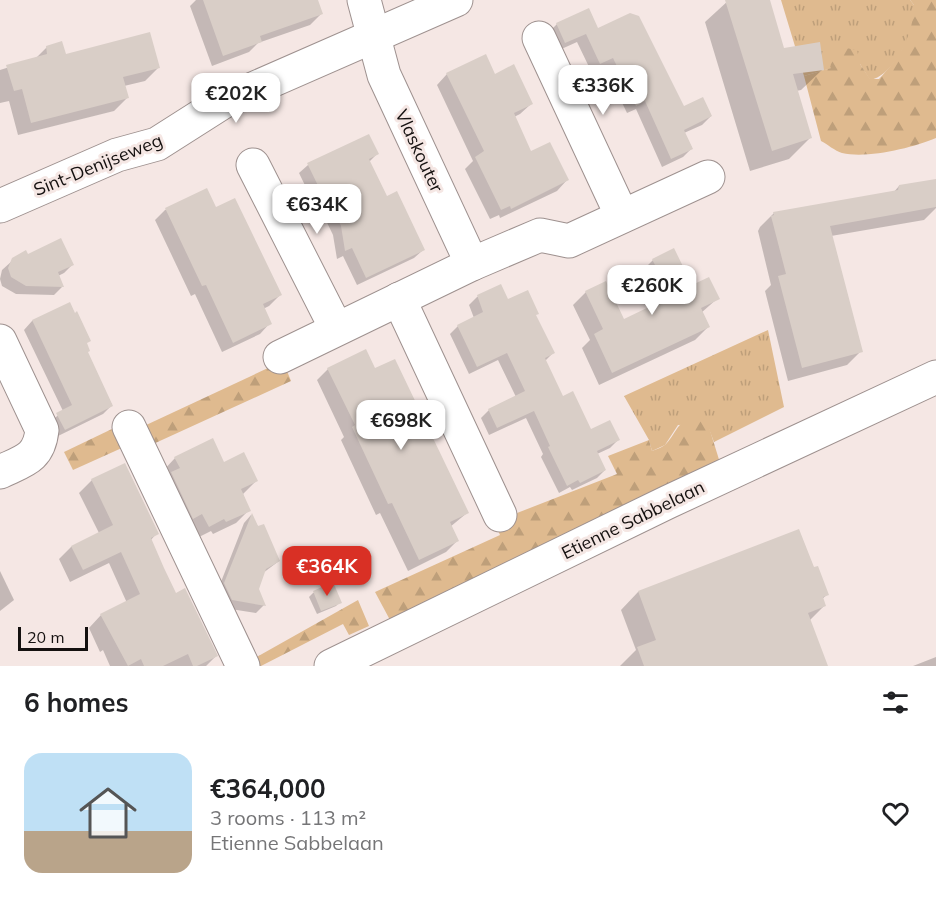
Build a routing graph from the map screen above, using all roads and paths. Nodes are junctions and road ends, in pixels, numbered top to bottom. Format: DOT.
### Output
graph roads {
  1 [pos="364,0"];
  2 [pos="456,0"];
  3 [pos="373,35"];
  4 [pos="539,38"];
  5 [pos="253,165"];
  6 [pos="708,177"];
  7 [pos="0,206"];
  8 [pos="622,216"];
  9 [pos="472,264"];
  10 [pos="399,299"];
  11 [pos="336,328"];
  12 [pos="0,341"];
  13 [pos="280,357"];
  14 [pos="936,377"];
  15 [pos="129,427"];
  16 [pos="0,472"];
  17 [pos="500,515"];
  18 [pos="243,666"];
  19 [pos="331,666"];
  1 -- 3 [label="street, Vlaskouter"];
  2 -- 3 [label="street, Sint-Denijseweg"];
  3 -- 7 [label="street, Sint-Denijseweg"];
  3 -- 9 [label="street, Vlaskouter"];
  4 -- 8 [label="street"];
  5 -- 11 [label="street"];
  6 -- 8 [label="street"];
  8 -- 9 [label="street"];
  9 -- 10 [label="street"];
  10 -- 11 [label="street"];
  10 -- 17 [label="street"];
  11 -- 13 [label="street"];
  12 -- 16 [label="street"];
  14 -- 19 [label="street, Etienne Sabbelaan"];
  15 -- 18 [label="street"];
}
